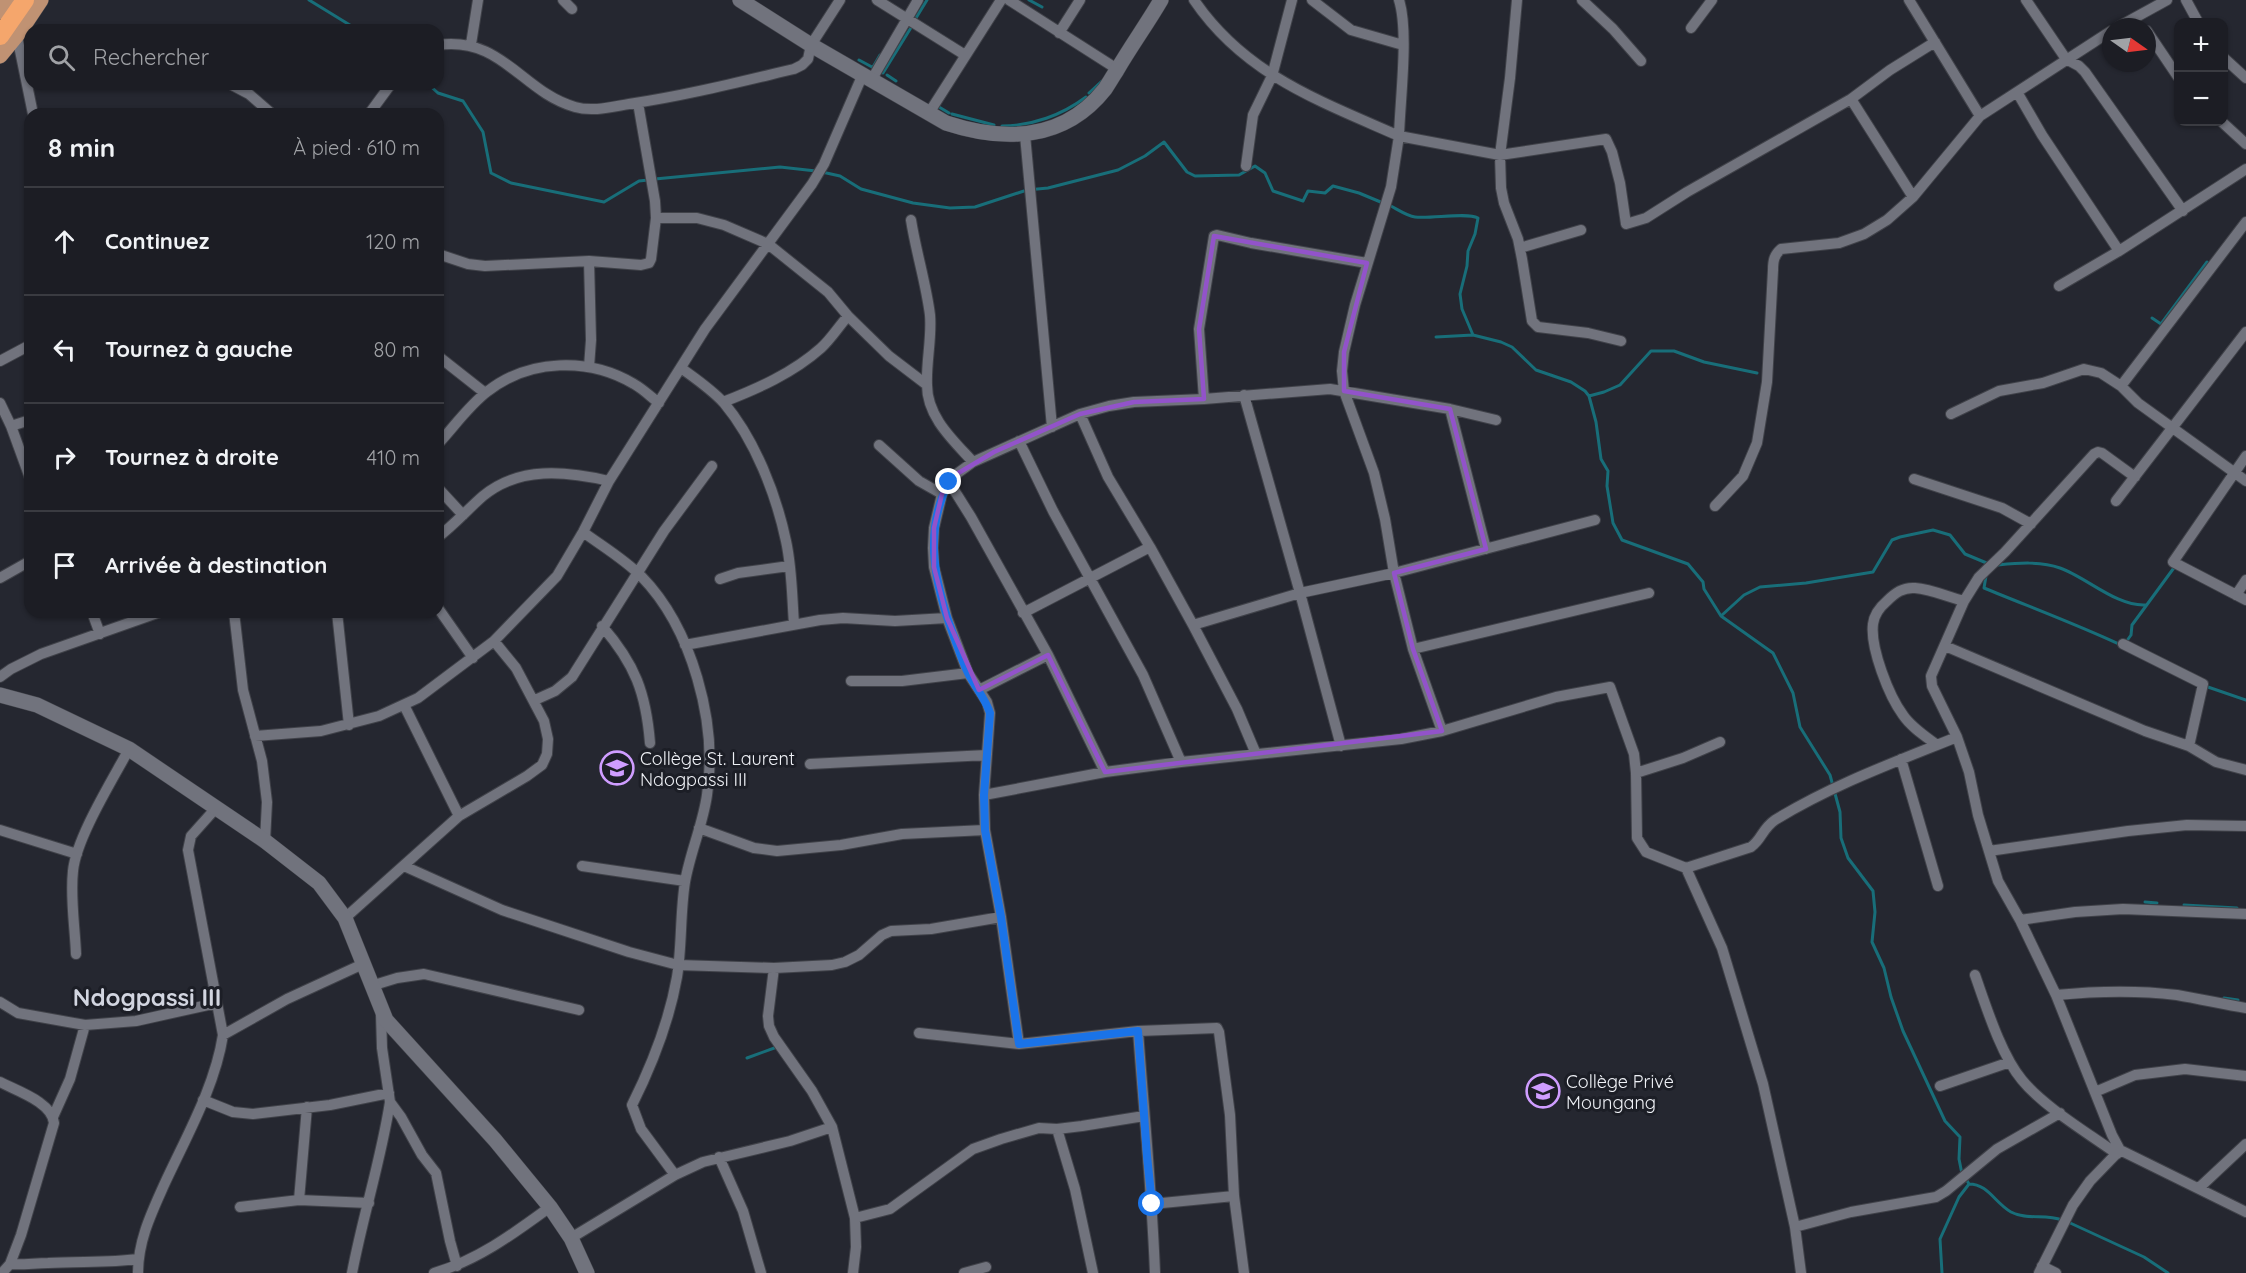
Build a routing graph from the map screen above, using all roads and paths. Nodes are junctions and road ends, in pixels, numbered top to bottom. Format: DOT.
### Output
graph roads {
  1 [pos="40,0"];
  2 [pos="478,0"];
  3 [pos="562,0"];
  4 [pos="740,0"];
  5 [pos="840,0"];
  6 [pos="876,0"];
  7 [pos="918,0"];
  8 [pos="1001,0"];
  9 [pos="1009,0"];
  10 [pos="1080,0"];
  11 [pos="1161,0"];
  12 [pos="1194,0"];
  13 [pos="1292,0"];
  14 [pos="1312,0"];
  15 [pos="1399,0"];
  16 [pos="1517,0"];
  17 [pos="1582,0"];
  18 [pos="1712,0"];
  19 [pos="1909,0"];
  20 [pos="2026,0"];
  21 [pos="2167,0"];
  22 [pos="2186,0"];
  23 [pos="9,3"];
  24 [pos="2149,4"];
  25 [pos="572,9"];
  26 [pos="2136,15"];
  27 [pos="2132,18"];
  28 [pos="2138,18"];
  29 [pos="2196,18"];
  30 [pos="907,19"];
  31 [pos="1691,28"];
  32 [pos="1059,33"];
  33 [pos="17,34"];
  34 [pos="2102,37"];
  35 [pos="1935,42"];
  36 [pos="444,44"];
  37 [pos="471,44"];
  38 [pos="2156,44"];
  39 [pos="811,45"];
  40 [pos="1402,45"];
  41 [pos="965,55"];
  42 [pos="0,56"];
  43 [pos="2066,59"];
  44 [pos="1641,61"];
  45 [pos="2228,62"];
  46 [pos="24,69"];
  47 [pos="1117,69"];
  48 [pos="2175,72"];
  49 [pos="868,76"];
  50 [pos="1272,76"];
  51 [pos="2246,78"];
  52 [pos="28,90"];
  53 [pos="241,90"];
  54 [pos="387,90"];
  55 [pos="2017,92"];
  56 [pos="1851,99"];
  57 [pos="638,103"];
  58 [pos="32,108"];
  59 [pos="265,108"];
  60 [pos="373,108"];
  61 [pos="930,113"];
  62 [pos="1980,116"];
  63 [pos="2226,126"];
  64 [pos="1025,135"];
  65 [pos="1399,136"];
  66 [pos="2246,144"];
  67 [pos="1500,155"];
  68 [pos="1246,166"];
  69 [pos="2246,169"];
  70 [pos="1913,197"];
  71 [pos="2183,211"];
  72 [pos="656,218"];
  73 [pos="911,220"];
  74 [pos="2246,222"];
  75 [pos="1581,230"];
  76 [pos="768,244"];
  77 [pos="1520,248"];
  78 [pos="2120,250"];
  79 [pos="444,256"];
  80 [pos="589,261"];
  81 [pos="1367,263"];
  82 [pos="2059,286"];
  83 [pos="848,316"];
  84 [pos="2246,332"];
  85 [pos="1621,340"];
  86 [pos="24,348"];
  87 [pos="0,361"];
  88 [pos="444,361"];
  89 [pos="589,367"];
  90 [pos="681,368"];
  91 [pos="927,385"];
  92 [pos="2121,386"];
  93 [pos="1344,391"];
  94 [pos="485,393"];
  95 [pos="1244,395"];
  96 [pos="1204,399"];
  97 [pos="723,402"];
  98 [pos="0,403"];
  99 [pos="660,404"];
  100 [pos="1450,409"];
  101 [pos="1080,414"];
  102 [pos="1951,414"];
  103 [pos="1496,420"];
  104 [pos="24,422"];
  105 [pos="11,426"];
  106 [pos="1052,427"];
  107 [pos="2173,427"];
  108 [pos="444,437"];
  109 [pos="1019,441"];
  110 [pos="879,445"];
  111 [pos="2246,456"];
  112 [pos="24,462"];
  113 [pos="973,462"];
  114 [pos="712,465"];
  115 [pos="2234,473"];
  116 [pos="2135,477"];
  117 [pos="1914,479"];
  118 [pos="609,481"];
  119 [pos="2246,481"];
  120 [pos="949,482"];
  121 [pos="444,494"];
  122 [pos="942,494"];
  123 [pos="2116,501"];
  124 [pos="1715,506"];
  125 [pos="464,515"];
  126 [pos="1595,520"];
  127 [pos="2031,524"];
  128 [pos="444,532"];
  129 [pos="583,532"];
  130 [pos="1150,547"];
  131 [pos="1485,549"];
  132 [pos="24,564"];
  133 [pos="789,566"];
  134 [pos="1394,573"];
  135 [pos="639,574"];
  136 [pos="0,578"];
  137 [pos="720,579"];
  138 [pos="1092,579"];
  139 [pos="2246,580"];
  140 [pos="1300,593"];
  141 [pos="1648,593"];
  142 [pos="2241,598"];
  143 [pos="1964,601"];
  144 [pos="1023,613"];
  145 [pos="444,617"];
  146 [pos="94,618"];
  147 [pos="144,618"];
  148 [pos="235,618"];
  149 [pos="338,618"];
  150 [pos="947,618"];
  151 [pos="794,624"];
  152 [pos="1193,625"];
  153 [pos="602,626"];
  154 [pos="100,634"];
  155 [pos="494,640"];
  156 [pos="2123,644"];
  157 [pos="686,645"];
  158 [pos="1945,646"];
  159 [pos="1413,649"];
  160 [pos="1048,656"];
  161 [pos="473,658"];
  162 [pos="968,674"];
  163 [pos="0,677"];
  164 [pos="851,681"];
  165 [pos="979,690"];
  166 [pos="0,695"];
  167 [pos="535,700"];
  168 [pos="404,705"];
  169 [pos="349,724"];
  170 [pos="1442,731"];
  171 [pos="255,736"];
  172 [pos="1957,737"];
  173 [pos="1720,742"];
  174 [pos="650,743"];
  175 [pos="1937,745"];
  176 [pos="1341,746"];
  177 [pos="2189,746"];
  178 [pos="129,749"];
  179 [pos="1256,754"];
  180 [pos="987,755"];
  181 [pos="1901,759"];
  182 [pos="1181,762"];
  183 [pos="810,764"];
  184 [pos="2246,770"];
  185 [pos="1105,772"];
  186 [pos="1636,773"];
  187 [pos="984,795"];
  188 [pos="216,808"];
  189 [pos="459,816"];
  190 [pos="2246,826"];
  191 [pos="699,828"];
  192 [pos="0,830"];
  193 [pos="985,830"];
  194 [pos="265,841"];
  195 [pos="1989,851"];
  196 [pos="77,854"];
  197 [pos="582,866"];
  198 [pos="405,867"];
  199 [pos="1686,868"];
  200 [pos="685,881"];
  201 [pos="1938,886"];
  202 [pos="2246,914"];
  203 [pos="1001,917"];
  204 [pos="345,918"];
  205 [pos="2020,920"];
  206 [pos="76,954"];
  207 [pos="363,964"];
  208 [pos="678,964"];
  209 [pos="774,968"];
  210 [pos="1975,975"];
  211 [pos="371,986"];
  212 [pos="2056,995"];
  213 [pos="0,1002"];
  214 [pos="217,1003"];
  215 [pos="2246,1008"];
  216 [pos="579,1010"];
  217 [pos="381,1012"];
  218 [pos="85,1025"];
  219 [pos="1138,1031"];
  220 [pos="919,1033"];
  221 [pos="223,1035"];
  222 [pos="1019,1044"];
  223 [pos="2010,1062"];
  224 [pos="2246,1076"];
  225 [pos="0,1082"];
  226 [pos="1940,1086"];
  227 [pos="2095,1092"];
  228 [pos="389,1098"];
  229 [pos="203,1100"];
  230 [pos="307,1107"];
  231 [pos="2060,1113"];
  232 [pos="1144,1116"];
  233 [pos="53,1117"];
  234 [pos="832,1127"];
  235 [pos="1057,1129"];
  236 [pos="2246,1144"];
  237 [pos="2119,1152"];
  238 [pos="719,1157"];
  239 [pos="675,1175"];
  240 [pos="2200,1188"];
  241 [pos="1234,1196"];
  242 [pos="299,1200"];
  243 [pos="369,1203"];
  244 [pos="1152,1204"];
  245 [pos="240,1207"];
  246 [pos="550,1207"];
  247 [pos="2246,1212"];
  248 [pos="855,1218"];
  249 [pos="1795,1227"];
  250 [pos="571,1238"];
  251 [pos="138,1259"];
  252 [pos="10,1264"];
  253 [pos="457,1266"];
  254 [pos="986,1267"];
  255 [pos="2041,1270"];
  256 [pos="2,1273"];
  257 [pos="138,1273"];
  258 [pos="352,1273"];
  259 [pos="434,1273"];
  260 [pos="587,1273"];
  261 [pos="761,1273"];
  262 [pos="853,1273"];
  263 [pos="964,1273"];
  264 [pos="1093,1273"];
  265 [pos="1155,1273"];
  266 [pos="1244,1273"];
  267 [pos="1801,1273"];
  268 [pos="2056,1273"];
  1 -- 33 [label="main road"];
  2 -- 37 [label="street"];
  3 -- 25 [label="street"];
  4 -- 39 [label="main road"];
  5 -- 39 [label="street"];
  6 -- 30 [label="street"];
  7 -- 30 [label="street"];
  8 -- 41 [label="street"];
  9 -- 32 [label="street"];
  10 -- 32 [label="street"];
  11 -- 47 [label="main road"];
  12 -- 50 [label="street"];
  13 -- 50 [label="street"];
  14 -- 40 [label="street"];
  15 -- 40 [label="street"];
  16 -- 67 [label="street"];
  17 -- 44 [label="street"];
  18 -- 31 [label="street"];
  19 -- 35 [label="street"];
  20 -- 43 [label="street"];
  21 -- 24 [label="street"];
  22 -- 29 [label="street"];
  23 -- 33 [label="highway"];
  24 -- 26 [label="street"];
  26 -- 27 [label="street"];
  26 -- 28 [label="street"];
  30 -- 41 [label="street"];
  30 -- 49 [label="street"];
  32 -- 47 [label="street"];
  33 -- 42 [label="main road"];
  33 -- 46 [label="street"];
  34 -- 43 [label="street"];
  35 -- 56 [label="street"];
  35 -- 62 [label="street"];
  36 -- 37 [label="street"];
  37 -- 57 [label="street"];
  38 -- 48 [label="street"];
  39 -- 49 [label="main road"];
  39 -- 57 [label="street"];
  40 -- 65 [label="street"];
  41 -- 61 [label="street"];
  43 -- 55 [label="street"];
  43 -- 71 [label="street"];
  45 -- 51 [label="street"];
  47 -- 64 [label="main road"];
  49 -- 61 [label="main road"];
  49 -- 76 [label="street"];
  50 -- 65 [label="street"];
  50 -- 68 [label="street"];
  52 -- 58 [label="street"];
  53 -- 59 [label="street"];
  54 -- 60 [label="street"];
  55 -- 62 [label="street"];
  55 -- 78 [label="street"];
  56 -- 67 [label="street"];
  56 -- 70 [label="street"];
  57 -- 72 [label="street"];
  61 -- 64 [label="main road"];
  62 -- 70 [label="street"];
  63 -- 66 [label="street"];
  64 -- 106 [label="street"];
  65 -- 67 [label="street"];
  65 -- 81 [label="street"];
  67 -- 77 [label="street"];
  69 -- 71 [label="street"];
  70 -- 124 [label="street"];
  71 -- 78 [label="street"];
  72 -- 76 [label="street"];
  72 -- 80 [label="street"];
  73 -- 91 [label="street"];
  74 -- 92 [label="street"];
  75 -- 77 [label="street"];
  76 -- 83 [label="street"];
  76 -- 90 [label="street"];
  77 -- 85 [label="street"];
  78 -- 82 [label="street"];
  79 -- 80 [label="street"];
  80 -- 89 [label="street"];
  81 -- 93 [label="street"];
  81 -- 96 [label="street"];
  83 -- 91 [label="street"];
  83 -- 97 [label="street"];
  84 -- 107 [label="street"];
  86 -- 87 [label="street"];
  88 -- 94 [label="street"];
  89 -- 94 [label="street"];
  89 -- 99 [label="street"];
  90 -- 97 [label="street"];
  90 -- 99 [label="street"];
  91 -- 113 [label="street"];
  92 -- 102 [label="street"];
  92 -- 107 [label="street"];
  93 -- 95 [label="street"];
  93 -- 100 [label="street"];
  93 -- 134 [label="street"];
  94 -- 108 [label="street"];
  95 -- 96 [label="street"];
  95 -- 140 [label="street"];
  96 -- 101 [label="street"];
  97 -- 133 [label="street"];
  98 -- 105 [label="street"];
  99 -- 118 [label="street"];
  100 -- 103 [label="street"];
  100 -- 131 [label="street"];
  101 -- 106 [label="street"];
  101 -- 130 [label="street"];
  104 -- 105 [label="street"];
  105 -- 112 [label="street"];
  106 -- 109 [label="street"];
  107 -- 115 [label="street"];
  107 -- 116 [label="street"];
  109 -- 113 [label="street"];
  109 -- 138 [label="street"];
  110 -- 122 [label="street"];
  111 -- 115 [label="street"];
  113 -- 120 [label="street"];
  114 -- 135 [label="street"];
  115 -- 119 [label="street"];
  115 -- 142 [label="street"];
  116 -- 123 [label="street"];
  116 -- 127 [label="street"];
  117 -- 127 [label="street"];
  118 -- 125 [label="street"];
  118 -- 129 [label="street"];
  120 -- 122 [label="street"];
  120 -- 144 [label="street"];
  121 -- 125 [label="street"];
  122 -- 150 [label="street"];
  125 -- 128 [label="street"];
  126 -- 131 [label="street"];
  127 -- 143 [label="street"];
  129 -- 135 [label="street"];
  129 -- 155 [label="street"];
  130 -- 138 [label="street"];
  130 -- 152 [label="street"];
  131 -- 134 [label="street"];
  132 -- 136 [label="street"];
  133 -- 137 [label="street"];
  133 -- 151 [label="street"];
  134 -- 140 [label="street"];
  134 -- 159 [label="street"];
  135 -- 153 [label="street"];
  135 -- 157 [label="street"];
  138 -- 144 [label="street"];
  138 -- 182 [label="street"];
  139 -- 142 [label="street"];
  140 -- 152 [label="street"];
  140 -- 176 [label="street"];
  141 -- 159 [label="street"];
  143 -- 158 [label="street"];
  143 -- 175 [label="street"];
  144 -- 160 [label="street"];
  145 -- 161 [label="street"];
  146 -- 154 [label="street"];
  147 -- 154 [label="street"];
  148 -- 171 [label="street"];
  149 -- 169 [label="street"];
  150 -- 151 [label="street"];
  150 -- 162 [label="street"];
  151 -- 157 [label="street"];
  152 -- 179 [label="street"];
  153 -- 167 [label="street"];
  153 -- 174 [label="street"];
  154 -- 163 [label="street"];
  155 -- 161 [label="street"];
  155 -- 167 [label="street"];
  156 -- 177 [label="street"];
  157 -- 191 [label="street"];
  158 -- 172 [label="street"];
  158 -- 177 [label="street"];
  159 -- 170 [label="street"];
  160 -- 165 [label="street"];
  160 -- 185 [label="street"];
  161 -- 168 [label="street"];
  162 -- 164 [label="street"];
  162 -- 165 [label="street"];
  165 -- 180 [label="street"];
  166 -- 178 [label="main road"];
  167 -- 189 [label="street"];
  168 -- 169 [label="street"];
  168 -- 189 [label="street"];
  169 -- 171 [label="street"];
  170 -- 176 [label="street"];
  170 -- 186 [label="street"];
  171 -- 194 [label="street"];
  172 -- 175 [label="street"];
  172 -- 195 [label="street"];
  173 -- 186 [label="street"];
  175 -- 181 [label="street"];
  176 -- 179 [label="street"];
  177 -- 184 [label="street"];
  178 -- 188 [label="main road"];
  178 -- 196 [label="street"];
  179 -- 182 [label="street"];
  180 -- 183 [label="street"];
  180 -- 187 [label="street"];
  181 -- 199 [label="street"];
  181 -- 201 [label="street"];
  182 -- 185 [label="street"];
  185 -- 187 [label="street"];
  186 -- 199 [label="street"];
  187 -- 193 [label="street"];
  188 -- 194 [label="main road"];
  188 -- 214 [label="street"];
  189 -- 198 [label="street"];
  190 -- 195 [label="street"];
  191 -- 193 [label="street"];
  191 -- 200 [label="street"];
  192 -- 196 [label="street"];
  193 -- 203 [label="street"];
  194 -- 204 [label="main road"];
  195 -- 205 [label="street"];
  196 -- 206 [label="street"];
  197 -- 200 [label="street"];
  198 -- 204 [label="street"];
  198 -- 208 [label="street"];
  199 -- 249 [label="street"];
  200 -- 208 [label="street"];
  202 -- 205 [label="street"];
  203 -- 209 [label="street"];
  203 -- 222 [label="street"];
  204 -- 207 [label="main road"];
  205 -- 212 [label="street"];
  207 -- 211 [label="main road"];
  207 -- 221 [label="street"];
  208 -- 209 [label="street"];
  208 -- 239 [label="street"];
  209 -- 234 [label="street"];
  210 -- 223 [label="street"];
  211 -- 216 [label="street"];
  211 -- 217 [label="main road"];
  212 -- 215 [label="street"];
  212 -- 227 [label="street"];
  213 -- 218 [label="street"];
  214 -- 218 [label="street"];
  214 -- 221 [label="street"];
  217 -- 228 [label="street"];
  217 -- 246 [label="main road"];
  218 -- 233 [label="street"];
  219 -- 222 [label="street"];
  219 -- 232 [label="street"];
  219 -- 241 [label="street"];
  220 -- 222 [label="street"];
  221 -- 229 [label="street"];
  223 -- 226 [label="street"];
  223 -- 231 [label="street"];
  224 -- 227 [label="street"];
  225 -- 233 [label="street"];
  227 -- 237 [label="street"];
  228 -- 230 [label="street"];
  228 -- 243 [label="street"];
  228 -- 253 [label="street"];
  229 -- 230 [label="street"];
  229 -- 251 [label="street"];
  230 -- 242 [label="street"];
  231 -- 237 [label="street"];
  231 -- 249 [label="street"];
  232 -- 235 [label="street"];
  232 -- 244 [label="street"];
  233 -- 252 [label="street"];
  234 -- 238 [label="street"];
  234 -- 248 [label="street"];
  235 -- 248 [label="street"];
  235 -- 264 [label="street"];
  236 -- 240 [label="street"];
  237 -- 240 [label="street"];
  237 -- 255 [label="street"];
  238 -- 239 [label="street"];
  238 -- 261 [label="street"];
  239 -- 250 [label="street"];
  240 -- 247 [label="street"];
  241 -- 244 [label="street"];
  241 -- 266 [label="street"];
  242 -- 243 [label="street"];
  242 -- 245 [label="street"];
  243 -- 258 [label="street"];
  244 -- 265 [label="street"];
  246 -- 250 [label="main road"];
  246 -- 253 [label="street"];
  248 -- 262 [label="street"];
  249 -- 267 [label="street"];
  250 -- 260 [label="main road"];
  251 -- 252 [label="street"];
  251 -- 257 [label="street"];
  252 -- 256 [label="street"];
  253 -- 259 [label="street"];
  254 -- 263 [label="street"];
  255 -- 268 [label="street"];
}
